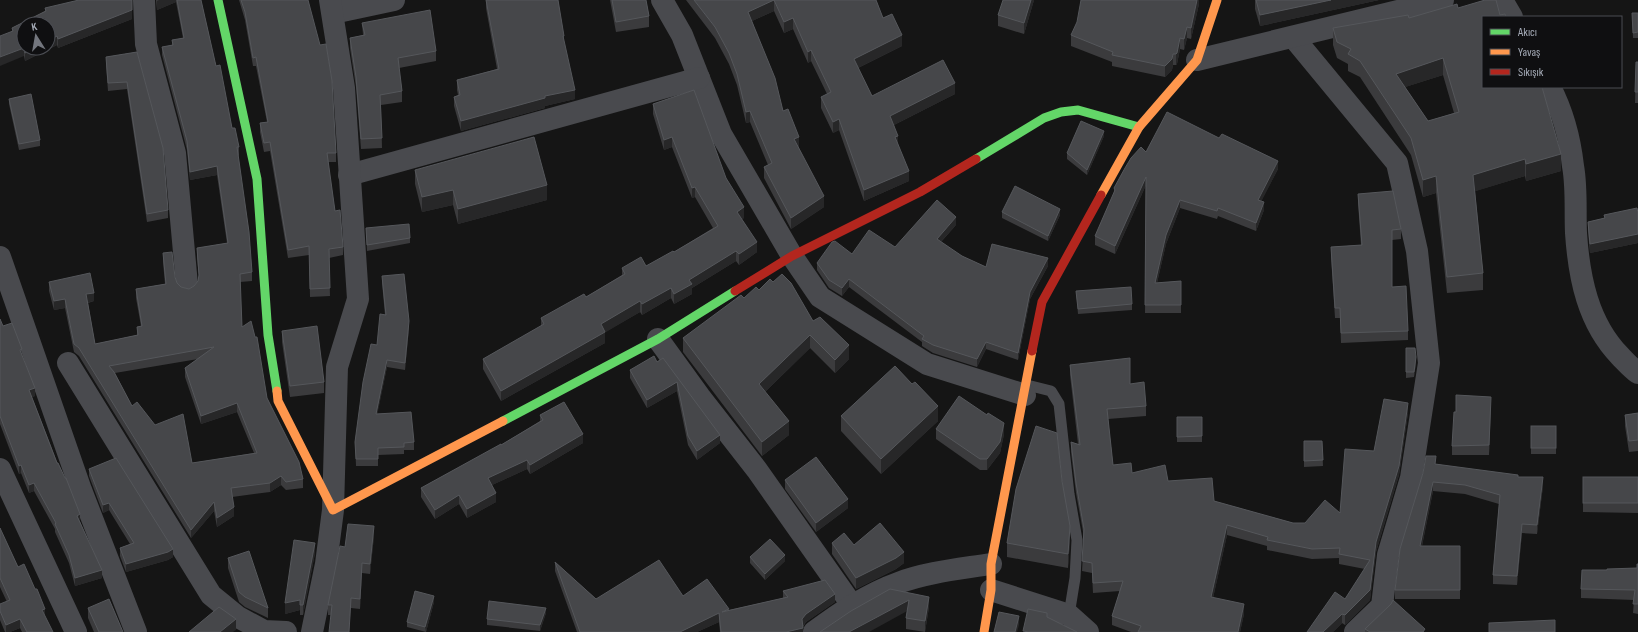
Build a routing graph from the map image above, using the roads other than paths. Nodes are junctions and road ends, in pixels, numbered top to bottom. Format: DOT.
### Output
graph roads {
  1 [pos="144,0"];
  2 [pos="218,0"];
  3 [pos="394,0"];
  4 [pos="662,0"];
  5 [pos="1217,0"];
  6 [pos="1443,0"];
  7 [pos="1502,0"];
  8 [pos="331,7"];
  9 [pos="1511,16"];
  10 [pos="1292,37"];
  11 [pos="1197,60"];
  12 [pos="699,78"];
  13 [pos="1550,88"];
  14 [pos="1139,127"];
  15 [pos="349,175"];
  16 [pos="792,256"];
  17 [pos="0,257"];
  18 [pos="187,285"];
  19 [pos="658,338"];
  20 [pos="68,363"];
  21 [pos="1638,373"];
  22 [pos="1026,390"];
  23 [pos="0,469"];
  24 [pos="333,510"];
  25 [pos="991,564"];
  26 [pos="991,590"];
  27 [pos="852,605"];
  28 [pos="1070,615"];
  29 [pos="76,632"];
  30 [pos="136,632"];
  31 [pos="286,632"];
  32 [pos="312,632"];
  33 [pos="814,632"];
  34 [pos="984,632"];
  35 [pos="1088,632"];
  36 [pos="1355,632"];
  1 -- 18 [label="street"];
  2 -- 24 [label="street"];
  3 -- 8 [label="street"];
  4 -- 12 [label="street"];
  5 -- 11 [label="street"];
  6 -- 10 [label="street"];
  7 -- 9 [label="street"];
  8 -- 15 [label="street"];
  10 -- 11 [label="street"];
  10 -- 36 [label="street"];
  11 -- 14 [label="street"];
  12 -- 15 [label="street"];
  12 -- 16 [label="street"];
  13 -- 21 [label="street"];
  14 -- 16 [label="street"];
  14 -- 22 [label="street"];
  15 -- 24 [label="street"];
  16 -- 19 [label="street"];
  16 -- 22 [label="street"];
  17 -- 30 [label="street"];
  19 -- 24 [label="street"];
  19 -- 27 [label="street"];
  20 -- 31 [label="street"];
  22 -- 25 [label="street"];
  22 -- 28 [label="lane"];
  23 -- 29 [label="street"];
  24 -- 32 [label="street"];
  25 -- 26 [label="street"];
  25 -- 27 [label="street"];
  26 -- 28 [label="street"];
  26 -- 34 [label="street"];
  27 -- 33 [label="street"];
  28 -- 35 [label="street"];
}
